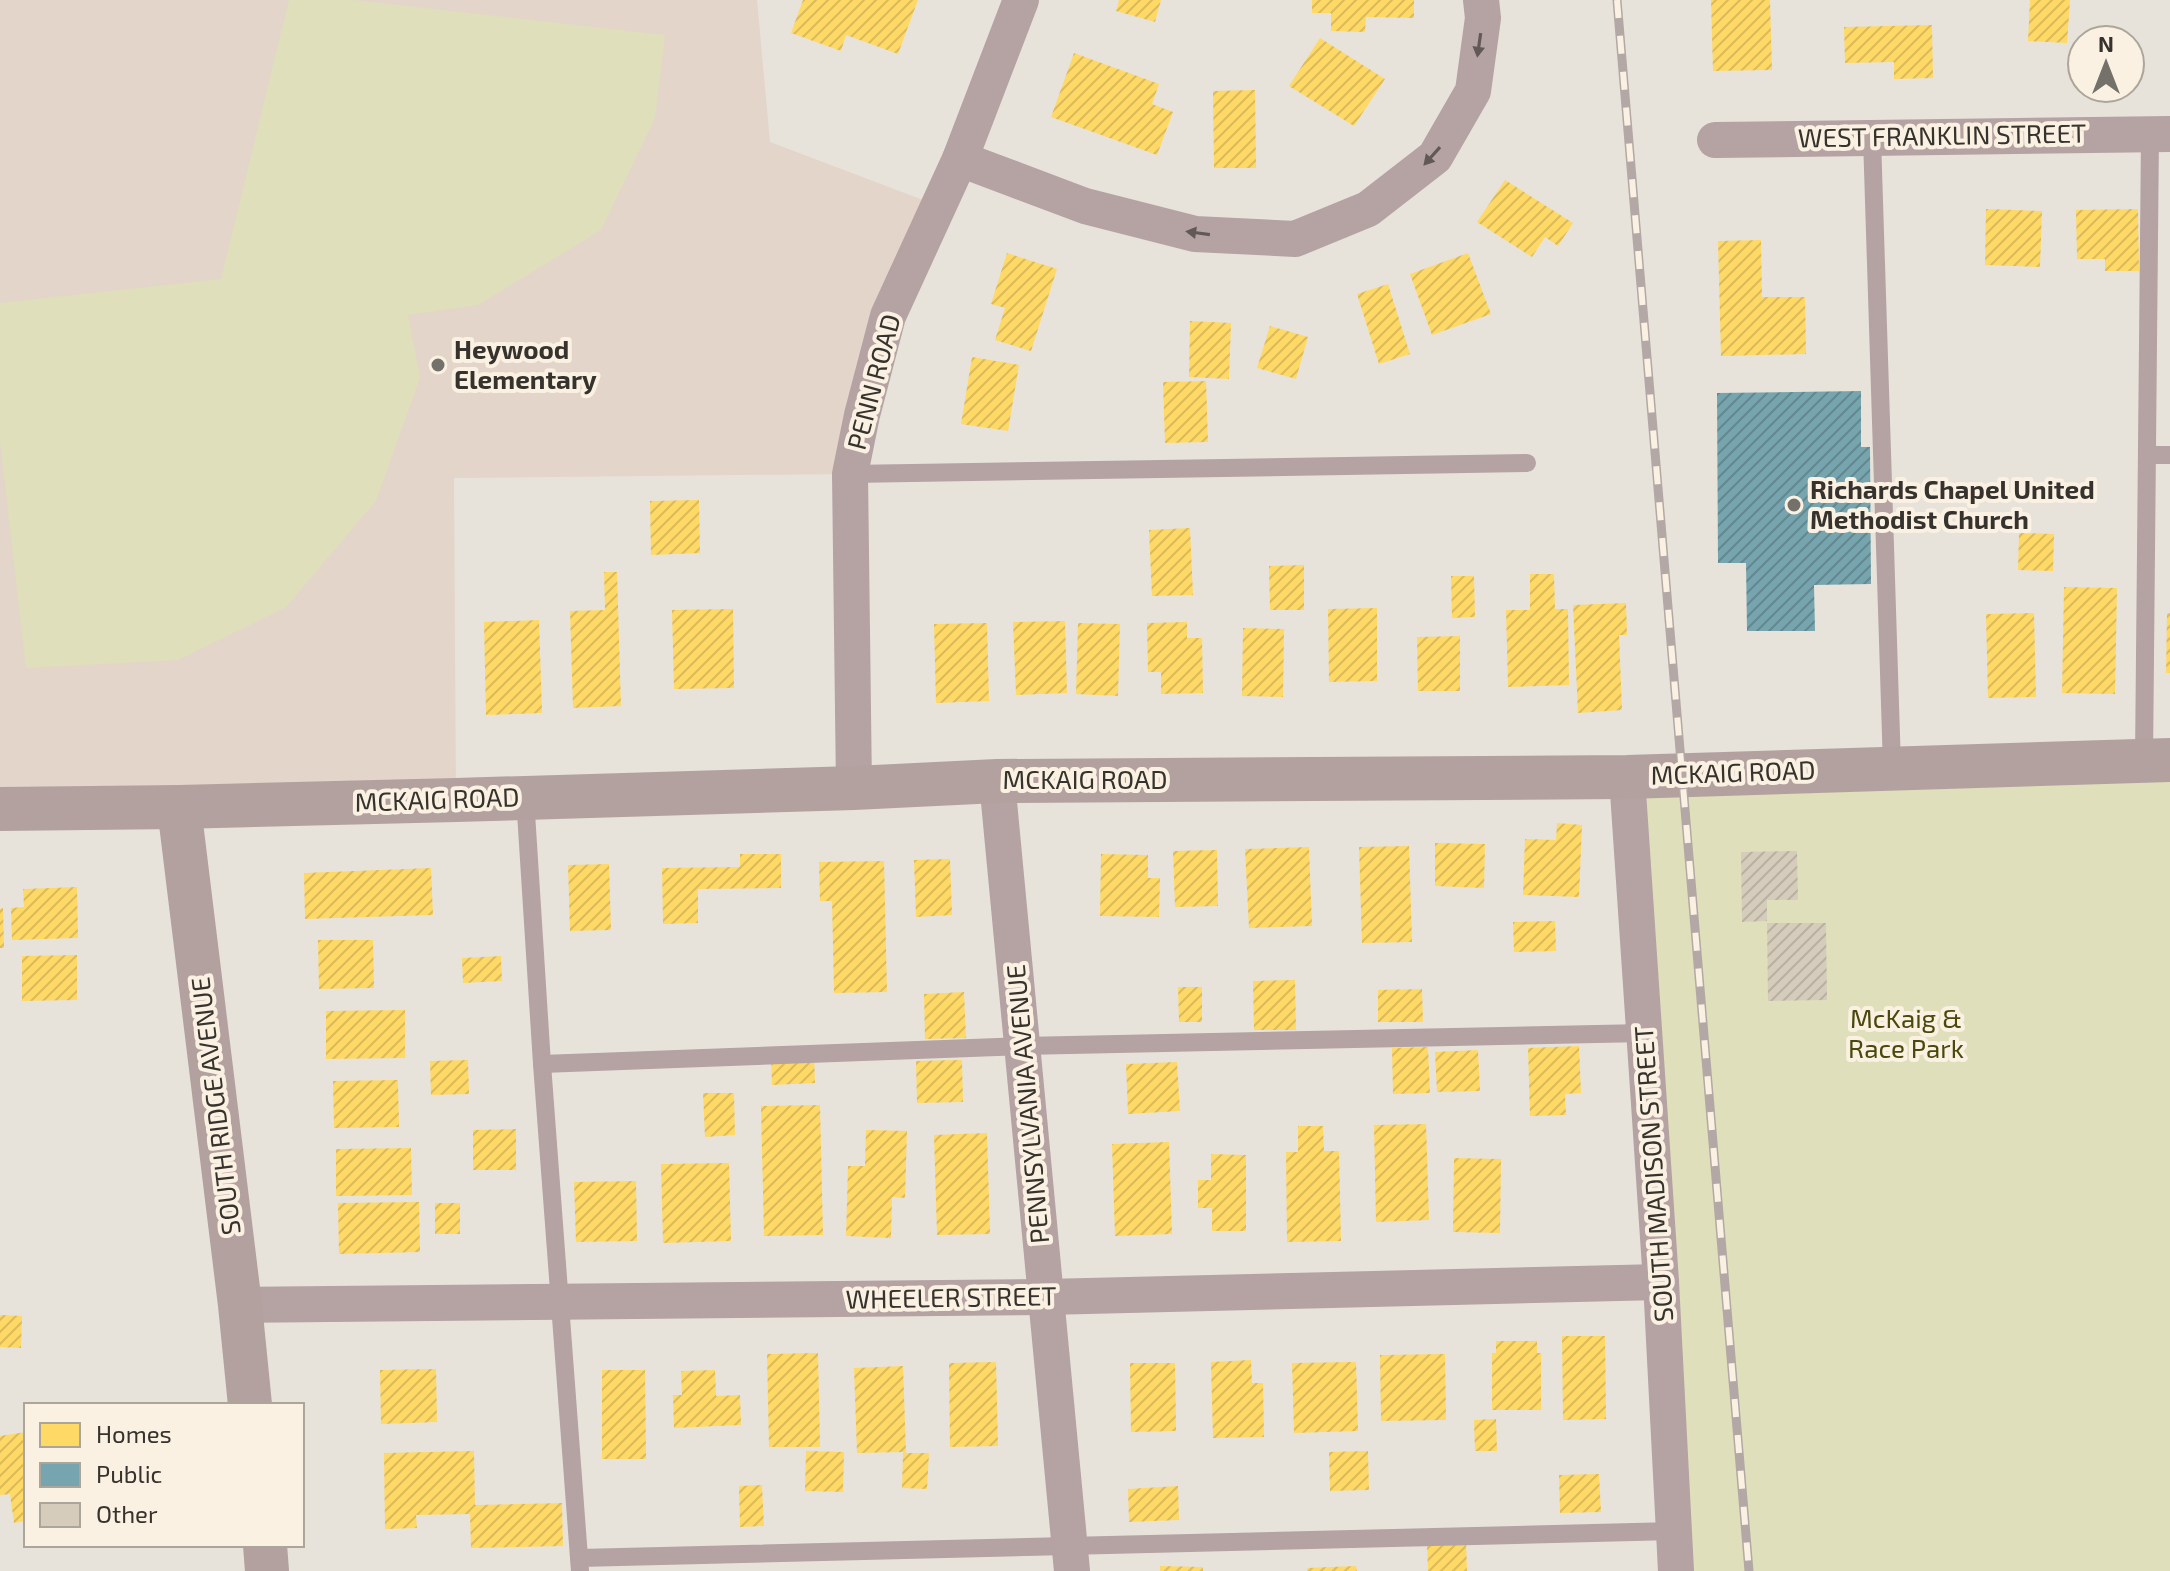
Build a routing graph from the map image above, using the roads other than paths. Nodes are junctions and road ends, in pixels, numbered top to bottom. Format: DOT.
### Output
graph roads {
  1 [pos="1021,0"];
  2 [pos="1481,0"];
  3 [pos="2160,134"];
  4 [pos="1872,138"];
  5 [pos="1715,140"];
  6 [pos="960,159"];
  7 [pos="2147,455"];
  8 [pos="2170,455"];
  9 [pos="1527,463"];
  10 [pos="850,474"];
  11 [pos="2157,760"];
  12 [pos="1892,767"];
  13 [pos="1627,777"];
  14 [pos="997,781"];
  15 [pos="854,788"];
  16 [pos="525,797"];
  17 [pos="179,807"];
  18 [pos="0,809"];
  19 [pos="1645,1033"];
  20 [pos="1022,1046"];
  21 [pos="542,1064"];
  22 [pos="1661,1282"];
  23 [pos="1046,1297"];
  24 [pos="559,1302"];
  25 [pos="240,1305"];
  26 [pos="250,1403"];
  27 [pos="1674,1531"];
  28 [pos="265,1547"];
  29 [pos="1071,1558"];
  30 [pos="580,1564"];
  31 [pos="267,1571"];
  32 [pos="1676,1571"];
  1 -- 6 [label="street, PENN ROAD"];
  2 -- 6 [label="street, one-way"];
  3 -- 4 [label="street, WEST FRANKLIN STREET"];
  3 -- 7 [label="lane"];
  4 -- 5 [label="street, WEST FRANKLIN STREET"];
  4 -- 12 [label="lane"];
  6 -- 10 [label="street, PENN ROAD"];
  7 -- 8 [label="lane"];
  7 -- 11 [label="lane"];
  9 -- 10 [label="lane"];
  10 -- 15 [label="street, PENN ROAD"];
  11 -- 12 [label="street, MCKAIG ROAD"];
  12 -- 13 [label="street, MCKAIG ROAD"];
  13 -- 14 [label="street, MCKAIG ROAD"];
  13 -- 19 [label="street, SOUTH MADISON STREET"];
  14 -- 15 [label="street, MCKAIG ROAD"];
  14 -- 20 [label="street, PENNSYLVANIA AVENUE"];
  15 -- 16 [label="street, MCKAIG ROAD"];
  16 -- 17 [label="street, MCKAIG ROAD"];
  16 -- 21 [label="lane"];
  17 -- 18 [label="street, MCKAIG ROAD"];
  17 -- 25 [label="street, SOUTH RIDGE AVENUE"];
  19 -- 20 [label="lane"];
  19 -- 22 [label="street, SOUTH MADISON STREET"];
  20 -- 21 [label="lane"];
  20 -- 23 [label="street, PENNSYLVANIA AVENUE"];
  21 -- 24 [label="lane"];
  22 -- 23 [label="street, WHEELER STREET"];
  22 -- 27 [label="street, SOUTH MADISON STREET"];
  23 -- 24 [label="street, WHEELER STREET"];
  23 -- 29 [label="street, PENNSYLVANIA AVENUE"];
  24 -- 25 [label="street, WHEELER STREET"];
  24 -- 30 [label="lane"];
  25 -- 26 [label="street, SOUTH RIDGE AVENUE"];
  27 -- 29 [label="lane"];
  27 -- 32 [label="street, SOUTH MADISON STREET"];
  28 -- 31 [label="street"];
  29 -- 30 [label="lane"];
}
